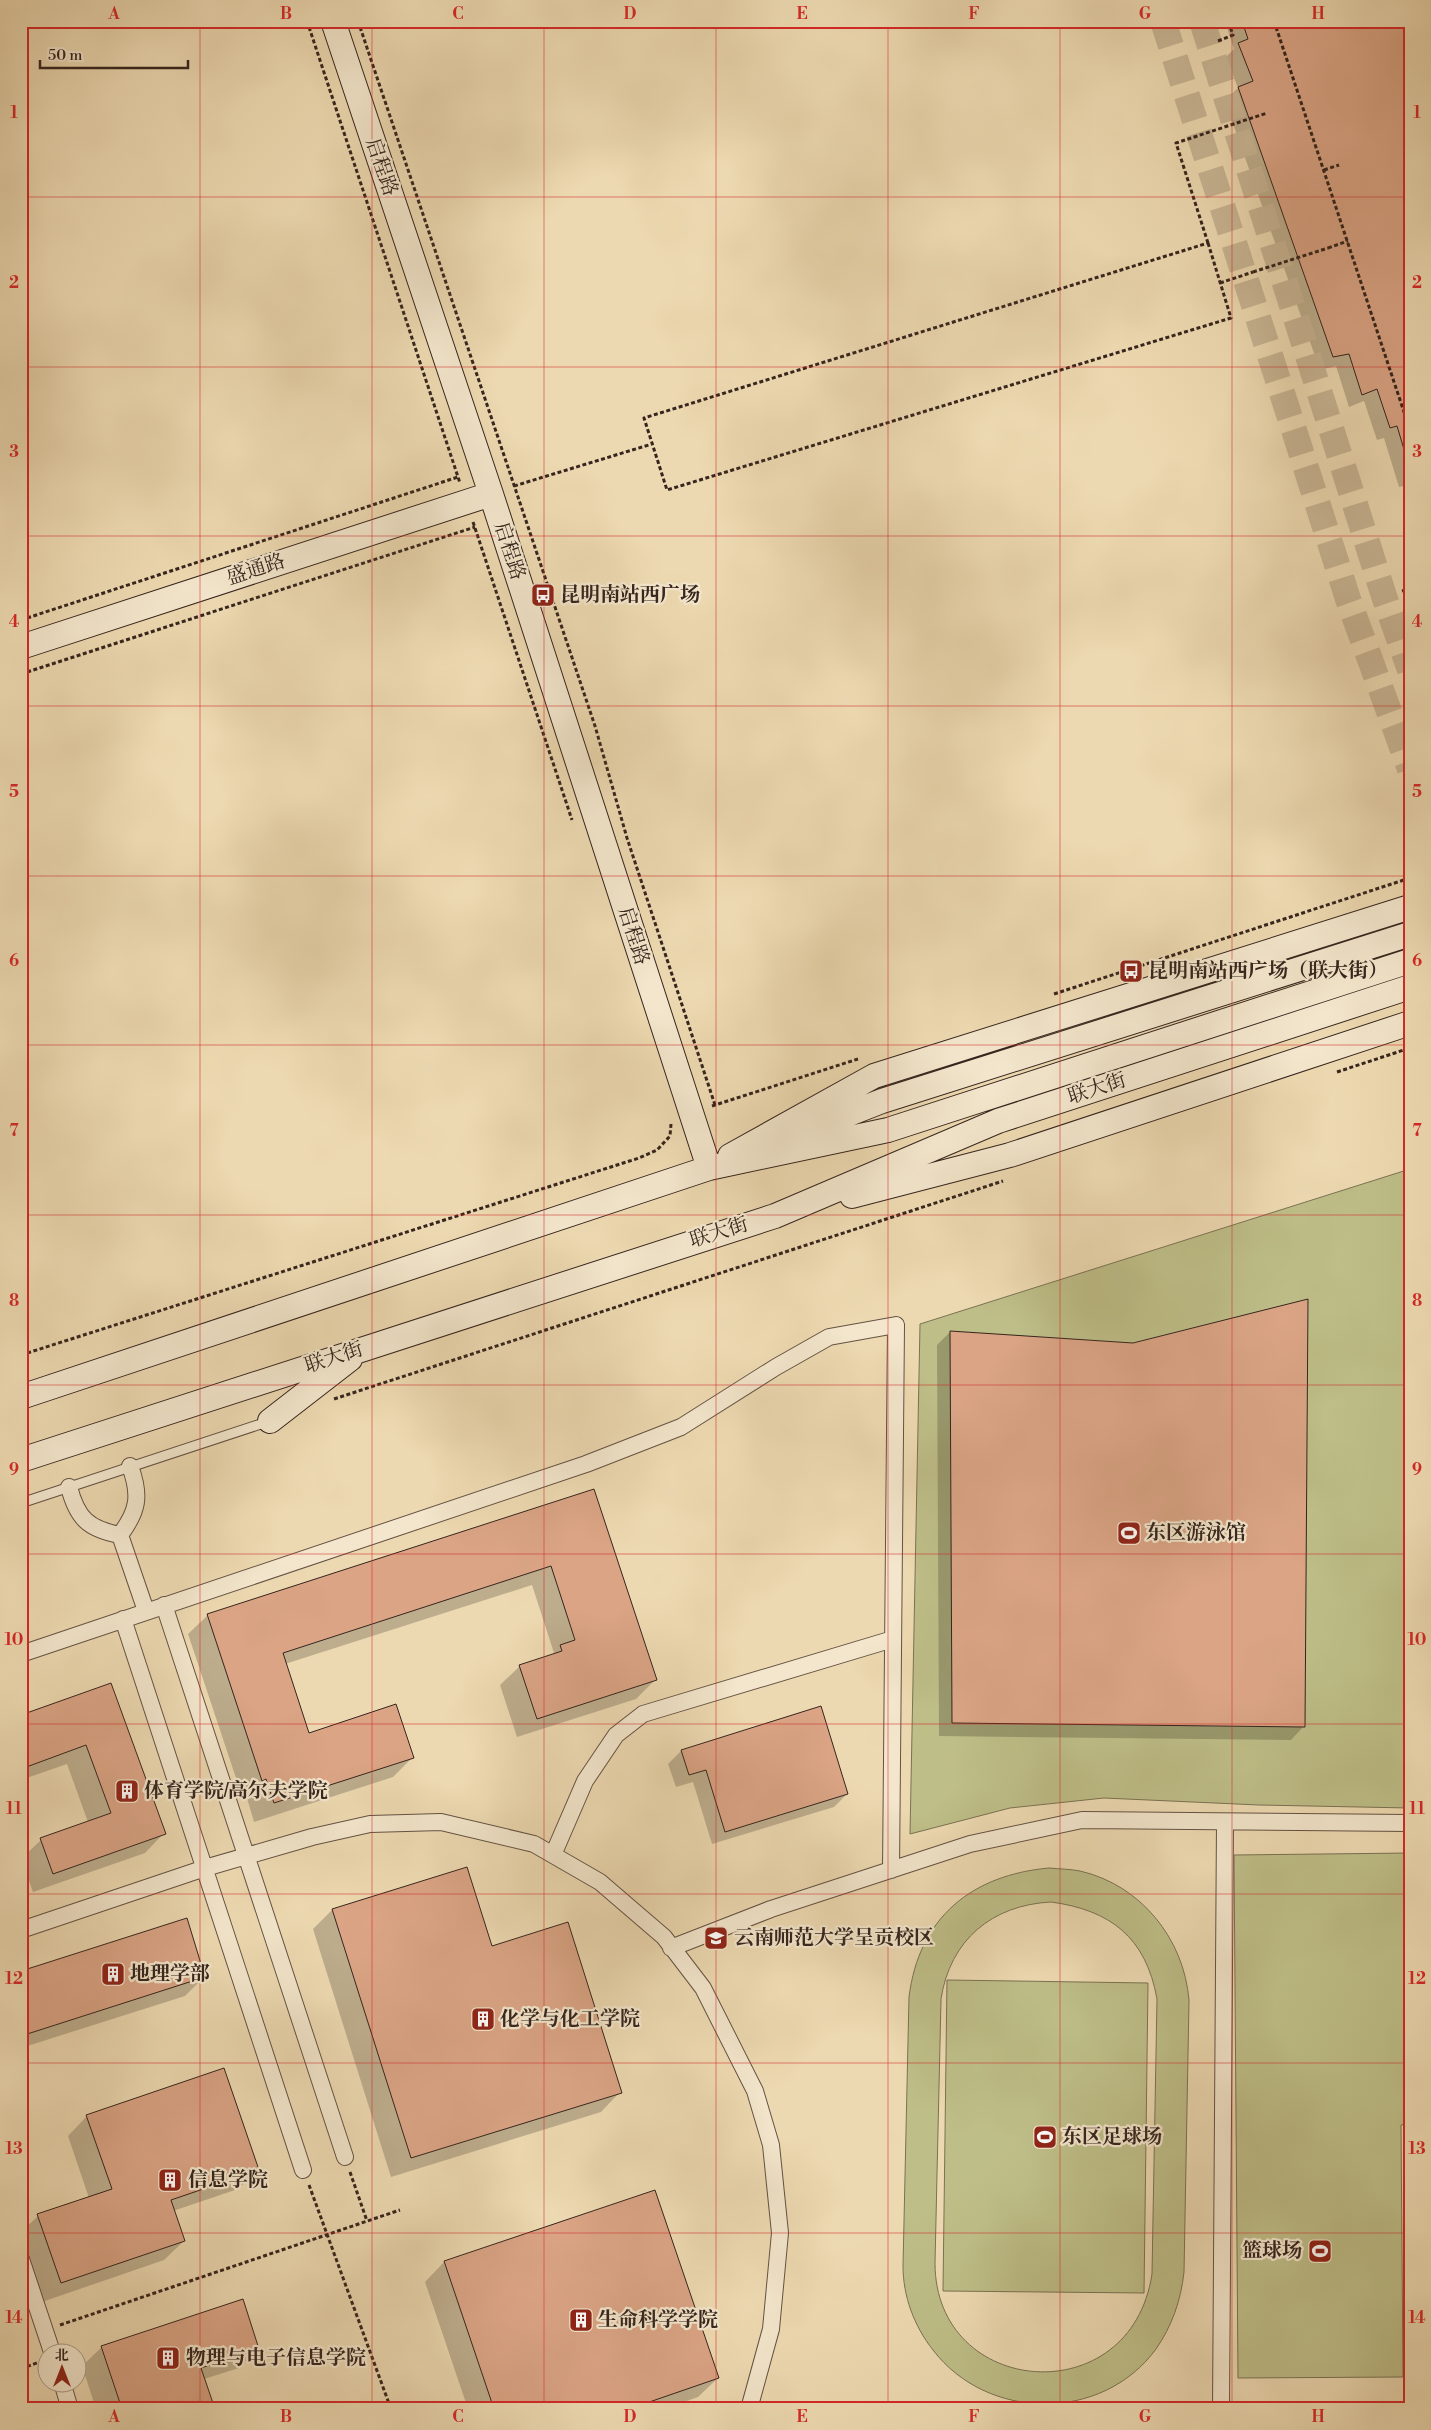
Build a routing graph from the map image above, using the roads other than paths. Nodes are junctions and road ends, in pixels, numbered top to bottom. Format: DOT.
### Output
graph roads {
  1 [pos="332,21"];
  2 [pos="491,494"];
  3 [pos="21,647"];
  4 [pos="1410,907"];
  5 [pos="1410,934"];
  6 [pos="1410,961"];
  7 [pos="1410,987"];
  8 [pos="1410,1023"];
  9 [pos="709,1168"];
  10 [pos="775,1216"];
  11 [pos="363,1349"];
  12 [pos="21,1397"];
  13 [pos="270,1420"];
  14 [pos="21,1460"];
  15 [pos="130,1466"];
  16 [pos="69,1487"];
  17 [pos="21,1504"];
  18 [pos="120,1535"];
  19 [pos="164,1605"];
  20 [pos="146,1611"];
  21 [pos="123,1619"];
  22 [pos="893,1639"];
  23 [pos="21,1654"];
  24 [pos="1225,1822"];
  25 [pos="1410,1823"];
  26 [pos="553,1854"];
  27 [pos="247,1856"];
  28 [pos="205,1868"];
  29 [pos="891,1870"];
  30 [pos="21,1930"];
  31 [pos="671,1948"];
  32 [pos="345,2157"];
  33 [pos="304,2170"];
  34 [pos="21,2259"];
  35 [pos="49,2342"];
  36 [pos="65,2392"];
  37 [pos="70,2409"];
  38 [pos="749,2409"];
  39 [pos="1221,2409"];
  1 -- 2 [label="main road, 启程路"];
  2 -- 3 [label="main road, 盛通路"];
  2 -- 9 [label="main road, 启程路"];
  4 -- 9 [label="main road"];
  5 -- 9 [label="main road"];
  6 -- 9 [label="main road, 联大街"];
  7 -- 10 [label="main road, 联大街"];
  8 -- 10 [label="main road"];
  9 -- 12 [label="main road, 联大街"];
  10 -- 11 [label="main road, 联大街"];
  11 -- 13 [label="main road"];
  11 -- 14 [label="main road, 联大街"];
  13 -- 15 [label="lane"];
  15 -- 16 [label="lane"];
  15 -- 18 [label="street"];
  16 -- 17 [label="lane"];
  16 -- 18 [label="street"];
  18 -- 20 [label="street"];
  19 -- 20 [label="street"];
  19 -- 22 [label="street"];
  19 -- 27 [label="street"];
  20 -- 21 [label="street"];
  21 -- 23 [label="street"];
  21 -- 28 [label="street"];
  22 -- 26 [label="street"];
  22 -- 29 [label="street"];
  24 -- 25 [label="street"];
  24 -- 29 [label="street"];
  24 -- 39 [label="street"];
  26 -- 27 [label="street"];
  26 -- 31 [label="street"];
  27 -- 28 [label="street"];
  27 -- 32 [label="street"];
  28 -- 30 [label="street"];
  28 -- 33 [label="street"];
  29 -- 31 [label="street"];
  31 -- 38 [label="street"];
  34 -- 35 [label="street"];
  36 -- 37 [label="street"];
}
